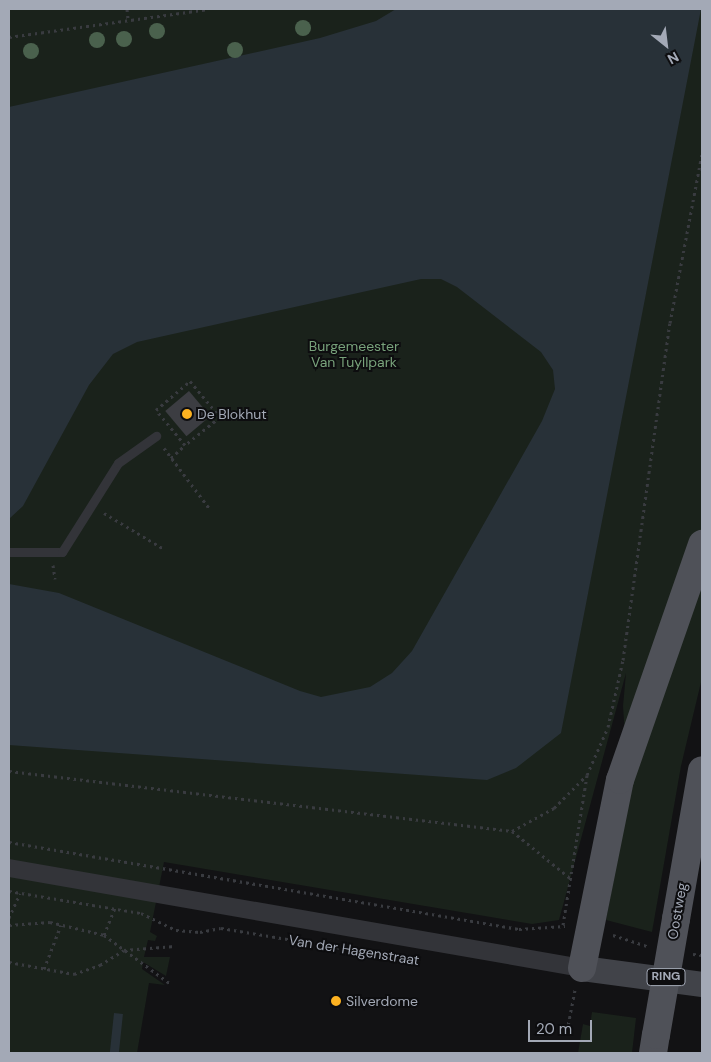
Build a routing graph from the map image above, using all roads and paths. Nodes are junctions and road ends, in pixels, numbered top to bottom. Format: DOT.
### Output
graph roads {
  1 [pos="127,9"];
  2 [pos="207,9"];
  3 [pos="128,18"];
  4 [pos="9,37"];
  5 [pos="702,154"];
  6 [pos="168,424"];
  7 [pos="156,436"];
  8 [pos="185,446"];
  9 [pos="171,458"];
  10 [pos="91,506"];
  11 [pos="209,508"];
  12 [pos="702,544"];
  13 [pos="164,549"];
  14 [pos="9,552"];
  15 [pos="702,770"];
  16 [pos="9,771"];
  17 [pos="587,775"];
  18 [pos="512,831"];
  19 [pos="9,842"];
  20 [pos="9,868"];
  21 [pos="571,879"];
  22 [pos="9,891"];
  23 [pos="20,893"];
  24 [pos="9,918"];
  25 [pos="9,925"];
  26 [pos="61,925"];
  27 [pos="576,928"];
  28 [pos="175,946"];
  29 [pos="656,948"];
  30 [pos="124,950"];
  31 [pos="684,952"];
  32 [pos="702,955"];
  33 [pos="388,956"];
  34 [pos="9,962"];
  35 [pos="44,969"];
  36 [pos="577,982"];
  37 [pos="702,984"];
  38 [pos="172,985"];
  39 [pos="567,1031"];
  40 [pos="654,1044"];
  1 -- 3 [label="path"];
  2 -- 3 [label="path"];
  3 -- 4 [label="path"];
  5 -- 17 [label="path"];
  6 -- 7 [label="path"];
  6 -- 8 [label="path"];
  6 -- 8 [label="path"];
  7 -- 9 [label="path"];
  7 -- 10 [label="lane"];
  8 -- 9 [label="path"];
  9 -- 11 [label="path"];
  10 -- 13 [label="path"];
  10 -- 14 [label="lane"];
  12 -- 27 [label="main road"];
  15 -- 40 [label="main road, Oostweg / RING, bridge"];
  16 -- 18 [label="path"];
  17 -- 18 [label="path"];
  17 -- 21 [label="path"];
  18 -- 21 [label="path"];
  19 -- 27 [label="path"];
  20 -- 36 [label="street, Van der Hagenstraat"];
  21 -- 27 [label="path"];
  22 -- 23 [label="path, Van der Hagenstraat"];
  23 -- 24 [label="path"];
  23 -- 33 [label="path, Van der Hagenstraat"];
  25 -- 26 [label="path"];
  26 -- 30 [label="path"];
  26 -- 35 [label="path"];
  27 -- 29 [label="path"];
  27 -- 36 [label="main road"];
  28 -- 30 [label="path"];
  30 -- 35 [label="path"];
  30 -- 38 [label="path"];
  31 -- 32 [label="path"];
  34 -- 35 [label="path"];
  36 -- 37 [label="street, Van der Hagenstraat"];
  36 -- 39 [label="path"];
}
